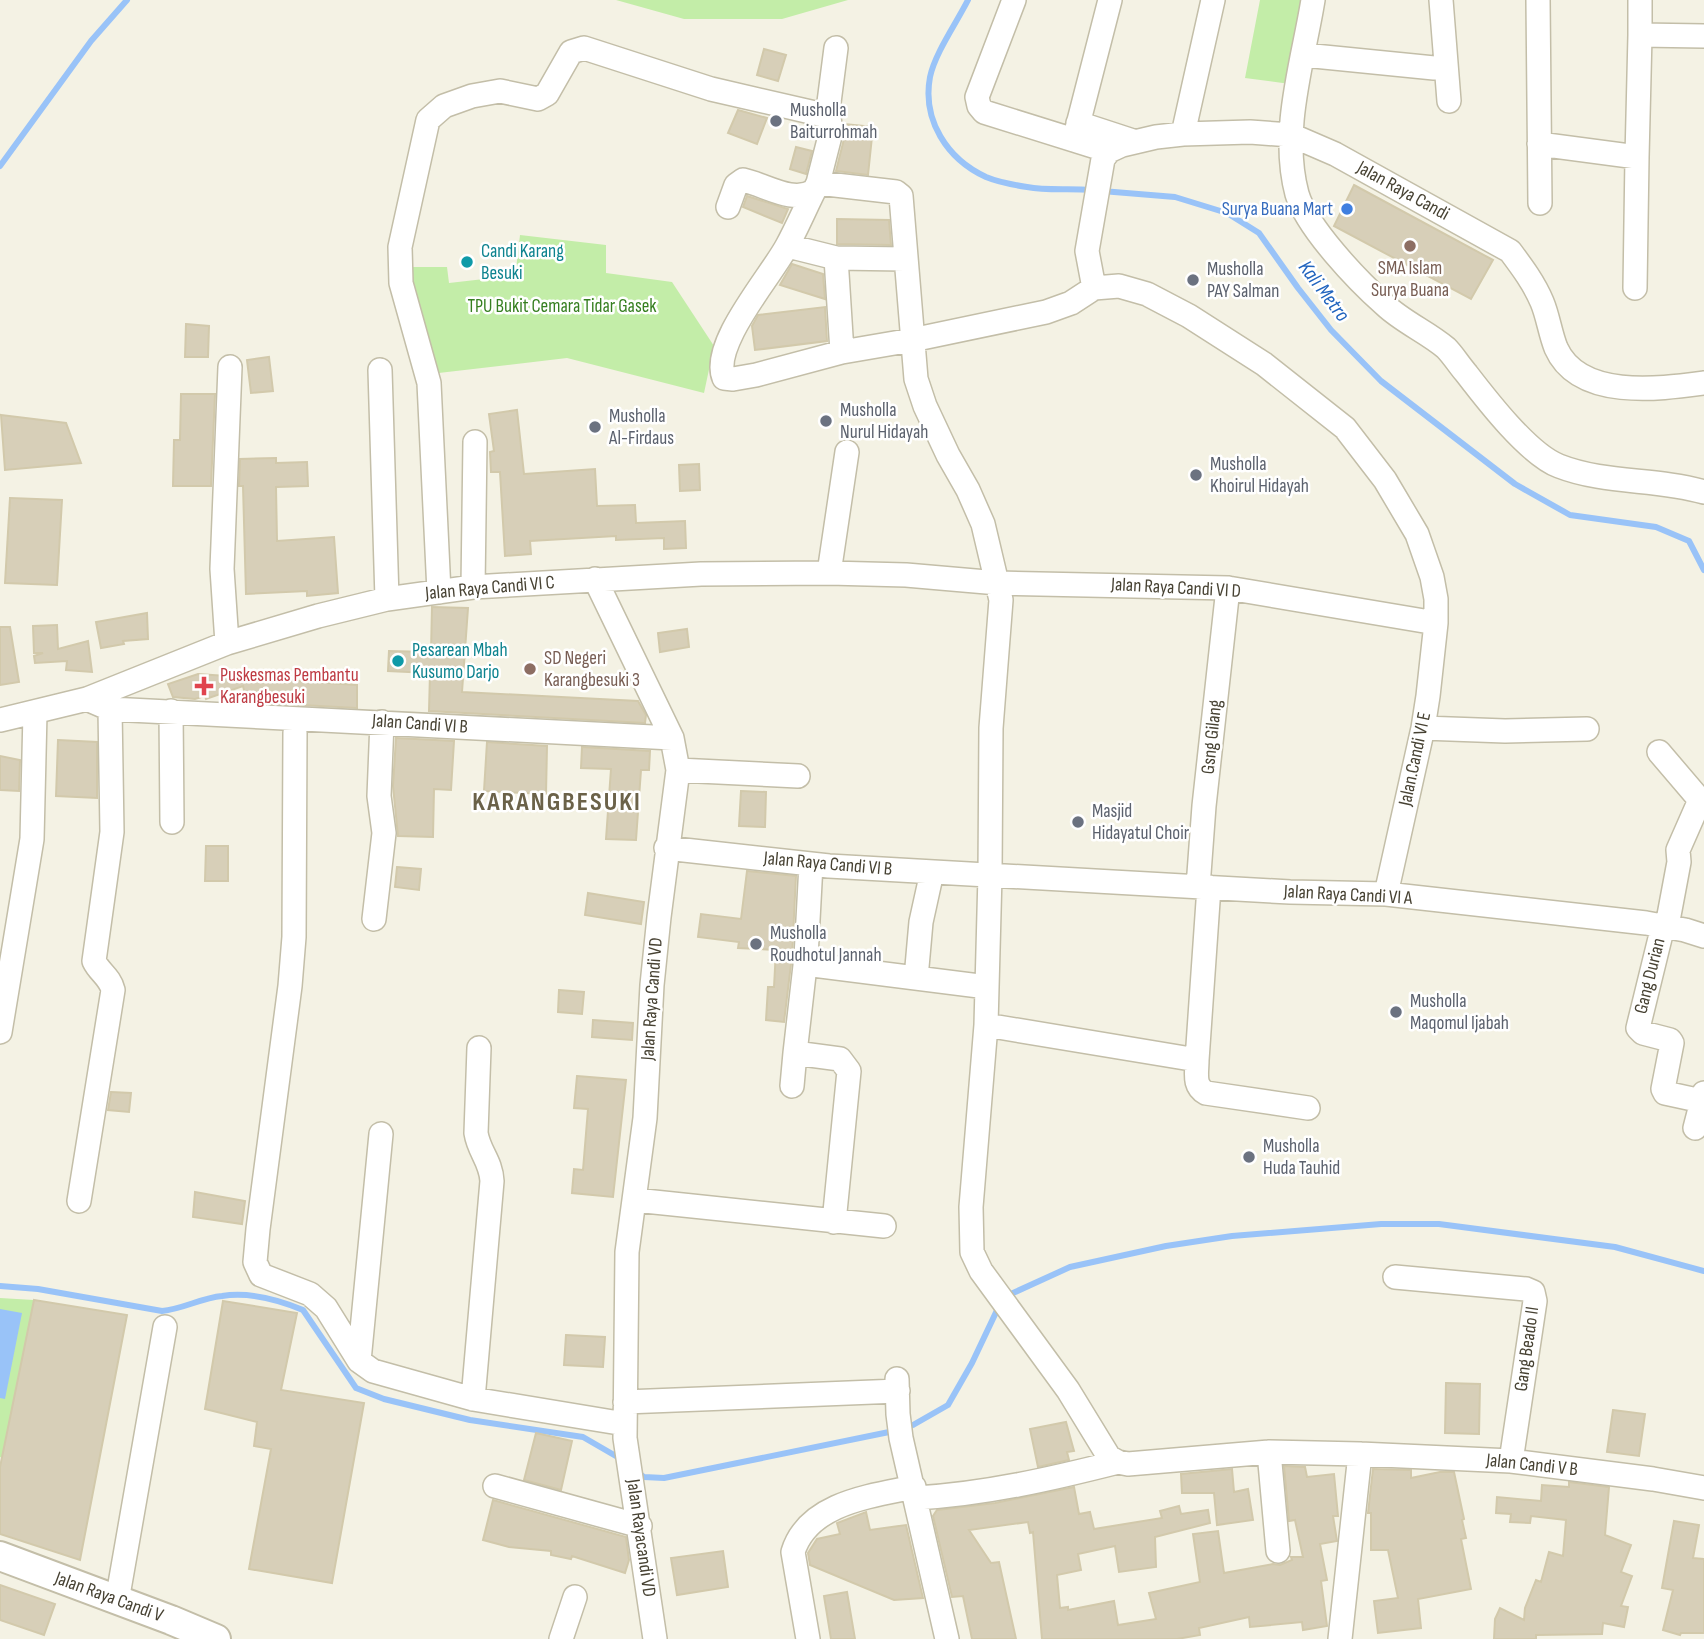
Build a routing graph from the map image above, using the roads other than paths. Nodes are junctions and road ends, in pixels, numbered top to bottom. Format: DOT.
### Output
graph roads {
  1 [pos="1014,0"];
  2 [pos="1110,0"];
  3 [pos="1213,0"];
  4 [pos="1313,0"];
  5 [pos="1441,0"];
  6 [pos="1538,0"];
  7 [pos="1640,0"];
  8 [pos="1640,35"];
  9 [pos="1704,36"];
  10 [pos="836,48"];
  11 [pos="1304,55"];
  12 [pos="1434,68"];
  13 [pos="1449,102"];
  14 [pos="828,116"];
  15 [pos="1076,131"];
  16 [pos="1182,134"];
  17 [pos="1291,135"];
  18 [pos="1133,141"];
  19 [pos="1539,144"];
  20 [pos="1106,155"];
  21 [pos="1637,157"];
  22 [pos="816,187"];
  23 [pos="1540,203"];
  24 [pos="728,207"];
  25 [pos="788,246"];
  26 [pos="836,258"];
  27 [pos="905,258"];
  28 [pos="1094,288"];
  29 [pos="1635,288"];
  30 [pos="912,340"];
  31 [pos="842,352"];
  32 [pos="230,367"];
  33 [pos="380,370"];
  34 [pos="1704,383"];
  35 [pos="475,442"];
  36 [pos="847,452"];
  37 [pos="1704,492"];
  38 [pos="829,573"];
  39 [pos="595,579"];
  40 [pos="998,583"];
  41 [pos="473,587"];
  42 [pos="1228,588"];
  43 [pos="439,592"];
  44 [pos="387,599"];
  45 [pos="1436,623"];
  46 [pos="227,643"];
  47 [pos="86,699"];
  48 [pos="110,709"];
  49 [pos="171,711"];
  50 [pos="35,713"];
  51 [pos="0,720"];
  52 [pos="382,722"];
  53 [pos="1423,728"];
  54 [pos="1587,729"];
  55 [pos="295,733"];
  56 [pos="672,738"];
  57 [pos="1659,752"];
  58 [pos="678,770"];
  59 [pos="798,776"];
  60 [pos="172,822"];
  61 [pos="666,848"];
  62 [pos="811,863"];
  63 [pos="932,872"];
  64 [pos="990,875"];
  65 [pos="1204,887"];
  66 [pos="1386,894"];
  67 [pos="374,919"];
  68 [pos="1665,926"];
  69 [pos="1704,936"];
  70 [pos="805,964"];
  71 [pos="916,978"];
  72 [pos="987,987"];
  73 [pos="986,1025"];
  74 [pos="0,1032"];
  75 [pos="479,1048"];
  76 [pos="795,1053"];
  77 [pos="1197,1060"];
  78 [pos="792,1086"];
  79 [pos="1703,1097"];
  80 [pos="1308,1108"];
  81 [pos="1695,1128"];
  82 [pos="381,1134"];
  83 [pos="635,1200"];
  84 [pos="79,1201"];
  85 [pos="834,1222"];
  86 [pos="884,1226"];
  87 [pos="1395,1277"];
  88 [pos="165,1328"];
  89 [pos="359,1361"];
  90 [pos="473,1399"];
  91 [pos="625,1421"];
  92 [pos="1269,1452"];
  93 [pos="1360,1454"];
  94 [pos="1510,1461"];
  95 [pos="1118,1462"];
  96 [pos="495,1486"];
  97 [pos="1704,1488"];
  98 [pos="915,1493"];
  99 [pos="640,1526"];
  100 [pos="1278,1551"];
  101 [pos="0,1556"];
  102 [pos="575,1597"];
  103 [pos="117,1601"];
  104 [pos="216,1639"];
  105 [pos="561,1639"];
  106 [pos="655,1639"];
  107 [pos="808,1639"];
  108 [pos="947,1639"];
  109 [pos="1340,1639"];
  1 -- 15 [label="street"];
  2 -- 15 [label="street"];
  3 -- 16 [label="street"];
  4 -- 11 [label="street"];
  5 -- 13 [label="street"];
  6 -- 19 [label="street"];
  7 -- 8 [label="street"];
  8 -- 9 [label="street"];
  8 -- 21 [label="street"];
  10 -- 14 [label="street"];
  11 -- 12 [label="street"];
  11 -- 17 [label="street"];
  14 -- 22 [label="street"];
  14 -- 43 [label="street"];
  15 -- 18 [label="street"];
  15 -- 20 [label="street"];
  16 -- 17 [label="street, Jalan Raya Candi"];
  16 -- 18 [label="street, Jalan Raya Candi"];
  17 -- 34 [label="street, Jalan Raya Candi"];
  17 -- 37 [label="street"];
  18 -- 20 [label="street, Jalan Raya Candi"];
  19 -- 21 [label="street"];
  19 -- 23 [label="street"];
  20 -- 28 [label="street"];
  21 -- 29 [label="street"];
  22 -- 24 [label="street"];
  22 -- 25 [label="street"];
  22 -- 27 [label="street"];
  25 -- 26 [label="street"];
  25 -- 31 [label="street"];
  26 -- 27 [label="street"];
  26 -- 31 [label="street"];
  27 -- 30 [label="street"];
  28 -- 30 [label="street"];
  28 -- 45 [label="street, Jalan.Candi VI E"];
  30 -- 31 [label="street"];
  30 -- 40 [label="street"];
  32 -- 46 [label="street"];
  33 -- 44 [label="street"];
  35 -- 41 [label="street"];
  36 -- 38 [label="street"];
  38 -- 39 [label="street, Jalan Raya Candi VI C"];
  38 -- 40 [label="street, Jalan Raya Candi VI C"];
  39 -- 41 [label="street, Jalan Raya Candi VI C"];
  39 -- 56 [label="street, Jalan Raya Candi VD"];
  40 -- 42 [label="street, Jalan Raya Candi VI D"];
  40 -- 64 [label="street"];
  41 -- 43 [label="street, Jalan Raya Candi VI C"];
  42 -- 45 [label="street, Jalan Raya Candi VI D"];
  42 -- 65 [label="street, Gsng Gilang"];
  43 -- 44 [label="street, Jalan Raya Candi VI C"];
  44 -- 46 [label="street, Jalan Raya Candi VI C"];
  45 -- 53 [label="street, Jalan.Candi VI E"];
  46 -- 47 [label="street, Jalan Raya Candi VI C"];
  47 -- 48 [label="street, Jalan Candi VI B"];
  47 -- 50 [label="street, Jalan Raya Candi VI C"];
  48 -- 49 [label="street, Jalan Candi VI B"];
  48 -- 84 [label="street"];
  49 -- 52 [label="street, Jalan Candi VI B"];
  49 -- 60 [label="street"];
  50 -- 51 [label="street, Jalan Raya Candi VI C"];
  50 -- 74 [label="street"];
  52 -- 56 [label="street, Jalan Candi VI B"];
  52 -- 67 [label="street"];
  53 -- 54 [label="street"];
  53 -- 66 [label="street, Jalan.Candi VI E"];
  55 -- 89 [label="street"];
  56 -- 58 [label="street, Jalan Raya Candi VD"];
  57 -- 68 [label="street, Gang Durian"];
  58 -- 59 [label="street"];
  58 -- 61 [label="street, Jalan Raya Candi VD"];
  61 -- 62 [label="street, Jalan Raya Candi VI B"];
  61 -- 83 [label="street, Jalan Raya Candi VD"];
  62 -- 63 [label="street, Jalan Raya Candi VI B"];
  62 -- 70 [label="street"];
  63 -- 64 [label="street, Jalan Raya Candi VI B"];
  63 -- 71 [label="street"];
  64 -- 65 [label="street, Jalan Raya Candi VI A"];
  64 -- 72 [label="street"];
  65 -- 66 [label="street, Jalan Raya Candi VI A"];
  65 -- 77 [label="street, Gsng Gilang"];
  66 -- 68 [label="street, Jalan Raya Candi VI A"];
  68 -- 69 [label="street, Jalan Raya Candi VI A"];
  68 -- 79 [label="street, Gang Durian"];
  70 -- 71 [label="street"];
  70 -- 76 [label="street"];
  71 -- 72 [label="street"];
  72 -- 73 [label="street"];
  73 -- 77 [label="street"];
  73 -- 95 [label="street"];
  75 -- 90 [label="street"];
  76 -- 78 [label="street"];
  76 -- 85 [label="street"];
  77 -- 80 [label="street, Gsng Gilang"];
  79 -- 81 [label="street"];
  82 -- 89 [label="street"];
  83 -- 85 [label="street"];
  83 -- 91 [label="street, Jalan Raya Candi VD"];
  85 -- 86 [label="street"];
  87 -- 94 [label="street, Gang Beado II"];
  88 -- 103 [label="street"];
  89 -- 90 [label="street"];
  90 -- 91 [label="street"];
  91 -- 98 [label="street"];
  91 -- 99 [label="street, Jalan Rayacandi VD"];
  92 -- 93 [label="street, Jalan Candi V B"];
  92 -- 95 [label="street, Jalan Candi V B"];
  92 -- 100 [label="street"];
  93 -- 94 [label="street, Jalan Candi V B"];
  93 -- 109 [label="street"];
  94 -- 97 [label="street, Jalan Candi V B"];
  95 -- 98 [label="street, Jalan Candi V B"];
  96 -- 99 [label="street"];
  98 -- 107 [label="street, Jalan Candi V B"];
  98 -- 108 [label="street"];
  99 -- 106 [label="street, Jalan Rayacandi VD"];
  101 -- 103 [label="street, Jalan Raya Candi V"];
  102 -- 105 [label="street"];
  103 -- 104 [label="street, Jalan Raya Candi V"];
}
